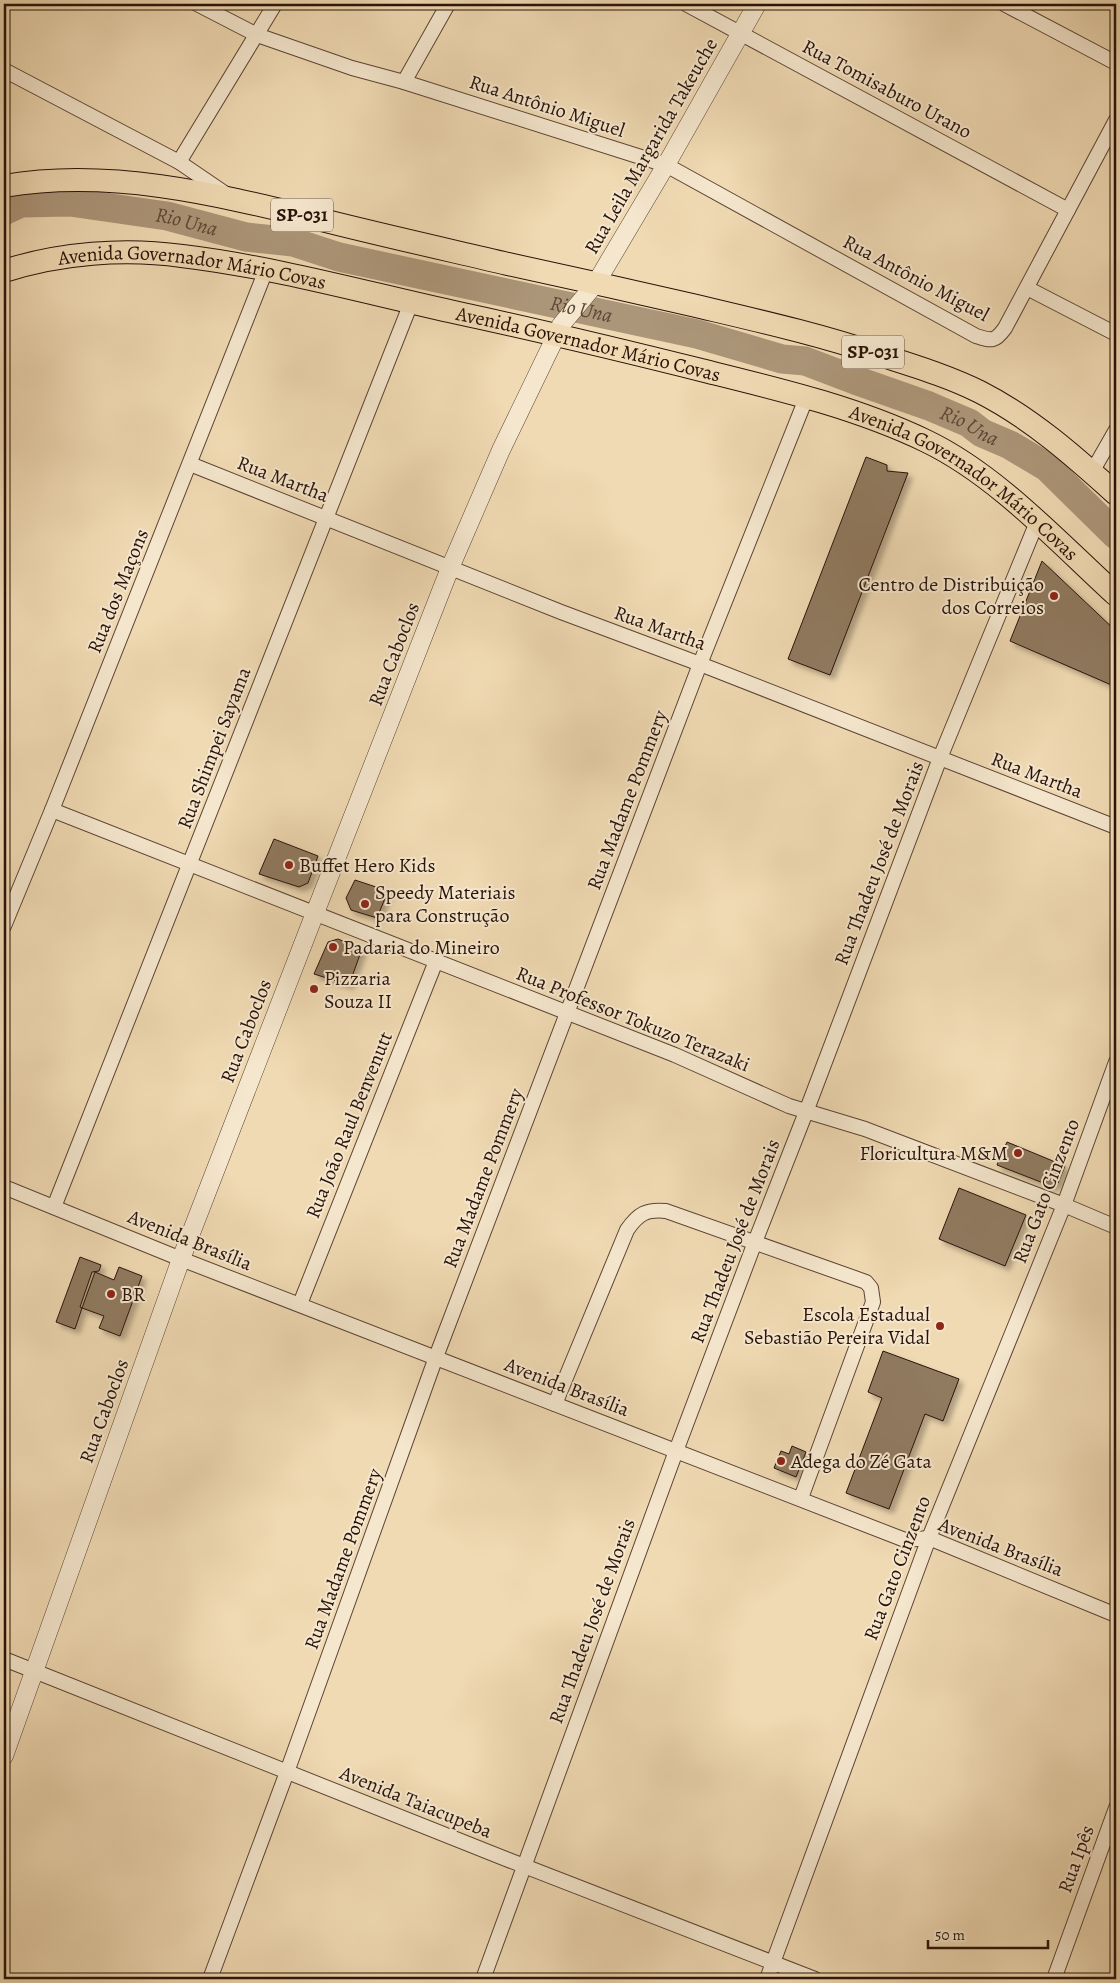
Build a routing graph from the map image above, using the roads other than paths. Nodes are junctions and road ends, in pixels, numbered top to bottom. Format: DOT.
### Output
graph roads {
  1 [pos="197,4"];
  2 [pos="275,4"];
  3 [pos="448,4"];
  4 [pos="686,4"];
  5 [pos="757,4"];
  6 [pos="1004,4"];
  7 [pos="740,33"];
  8 [pos="256,35"];
  9 [pos="1116,63"];
  10 [pos="4,70"];
  11 [pos="404,82"];
  12 [pos="1116,120"];
  13 [pos="180,162"];
  14 [pos="666,165"];
  15 [pos="4,186"];
  16 [pos="233,198"];
  17 [pos="1068,210"];
  18 [pos="266,270"];
  19 [pos="4,271"];
  20 [pos="1027,288"];
  21 [pos="590,292"];
  22 [pos="411,302"];
  23 [pos="559,330"];
  24 [pos="1116,334"];
  25 [pos="807,396"];
  26 [pos="1116,430"];
  27 [pos="190,464"];
  28 [pos="1092,472"];
  29 [pos="1116,494"];
  30 [pos="326,517"];
  31 [pos="1036,522"];
  32 [pos="450,568"];
  33 [pos="1116,595"];
  34 [pos="700,664"];
  35 [pos="940,758"];
  36 [pos="52,810"];
  37 [pos="1116,827"];
  38 [pos="190,864"];
  39 [pos="315,913"];
  40 [pos="4,926"];
  41 [pos="436,961"];
  42 [pos="568,1013"];
  43 [pos="1116,1062"];
  44 [pos="806,1112"];
  45 [pos="4,1187"];
  46 [pos="1064,1205"];
  47 [pos="54,1207"];
  48 [pos="1116,1227"];
  49 [pos="755,1242"];
  50 [pos="181,1259"];
  51 [pos="300,1304"];
  52 [pos="436,1357"];
  53 [pos="555,1404"];
  54 [pos="676,1450"];
  55 [pos="801,1498"];
  56 [pos="929,1538"];
  57 [pos="1116,1615"];
  58 [pos="4,1659"];
  59 [pos="35,1671"];
  60 [pos="4,1756"];
  61 [pos="287,1772"];
  62 [pos="1116,1808"];
  63 [pos="524,1866"];
  64 [pos="773,1963"];
  65 [pos="210,1979"];
  66 [pos="482,1979"];
  67 [pos="767,1979"];
  68 [pos="815,1979"];
  69 [pos="1054,1979"];
  1 -- 8 [label="street, Rua Antônio Miguel"];
  2 -- 8 [label="street"];
  3 -- 11 [label="street"];
  4 -- 7 [label="street, Rua Tomisaburo Urano"];
  5 -- 7 [label="street, Rua Leila Margarida Takeuche"];
  6 -- 9 [label="street"];
  7 -- 14 [label="street, Rua Leila Margarida Takeuche"];
  7 -- 17 [label="street, Rua Tomisaburo Urano"];
  8 -- 11 [label="street, Rua Antônio Miguel"];
  8 -- 13 [label="street"];
  10 -- 13 [label="street"];
  11 -- 14 [label="street, Rua Antônio Miguel"];
  12 -- 17 [label="street"];
  13 -- 16 [label="street"];
  14 -- 20 [label="street, Rua Antônio Miguel"];
  14 -- 21 [label="street, Rua Leila Margarida Takeuche"];
  15 -- 16 [label="highway, SP-031"];
  16 -- 21 [label="highway, SP-031"];
  17 -- 20 [label="street"];
  18 -- 19 [label="highway, Avenida Governador Mário Covas"];
  18 -- 22 [label="highway, Avenida Governador Mário Covas"];
  18 -- 27 [label="street, Rua dos Maçons"];
  20 -- 24 [label="street"];
  21 -- 23 [label="street, Rua Leila Margarida Takeuche"];
  21 -- 28 [label="highway, SP-031"];
  22 -- 23 [label="highway, Avenida Governador Mário Covas"];
  22 -- 30 [label="street, Rua Shimpei Sayama"];
  23 -- 25 [label="highway, Avenida Governador Mário Covas"];
  23 -- 32 [label="street, Rua Caboclos"];
  25 -- 31 [label="highway, Avenida Governador Mário Covas"];
  25 -- 34 [label="street, Rua Madame Pommery"];
  26 -- 28 [label="street"];
  27 -- 30 [label="street, Rua Martha"];
  27 -- 36 [label="street, Rua dos Maçons"];
  28 -- 29 [label="highway, SP-031"];
  30 -- 32 [label="street, Rua Martha"];
  30 -- 38 [label="street, Rua Shimpei Sayama"];
  31 -- 33 [label="highway, Avenida Governador Mário Covas"];
  31 -- 35 [label="street, Rua Thadeu José de Morais"];
  32 -- 34 [label="street, Rua Martha"];
  32 -- 39 [label="street, Rua Caboclos"];
  34 -- 35 [label="street, Rua Martha"];
  34 -- 42 [label="street, Rua Madame Pommery"];
  35 -- 37 [label="street, Rua Martha"];
  35 -- 44 [label="street, Rua Thadeu José de Morais"];
  36 -- 38 [label="street, Rua Professor Tokuzo Terazaki"];
  36 -- 40 [label="street, Rua dos Maçons"];
  38 -- 39 [label="street, Rua Professor Tokuzo Terazaki"];
  38 -- 47 [label="street, Rua Shimpei Sayama"];
  39 -- 41 [label="street, Rua Professor Tokuzo Terazaki"];
  39 -- 50 [label="street, Rua Caboclos"];
  41 -- 42 [label="street, Rua Professor Tokuzo Terazaki"];
  41 -- 51 [label="street, Rua João Raul Benvenutt"];
  42 -- 44 [label="street, Rua Professor Tokuzo Terazaki"];
  42 -- 52 [label="street, Rua Madame Pommery"];
  43 -- 46 [label="street, Rua Gato Cinzento"];
  44 -- 46 [label="street, Rua Professor Tokuzo Terazaki"];
  44 -- 49 [label="street, Rua Thadeu José de Morais"];
  45 -- 47 [label="street, Avenida Brasília"];
  46 -- 48 [label="street, Rua Professor Tokuzo Terazaki"];
  46 -- 56 [label="street, Rua Gato Cinzento"];
  47 -- 50 [label="street, Avenida Brasília"];
  49 -- 53 [label="street"];
  49 -- 54 [label="street, Rua Thadeu José de Morais"];
  49 -- 55 [label="street"];
  50 -- 51 [label="street, Avenida Brasília"];
  50 -- 59 [label="street, Rua Caboclos"];
  51 -- 52 [label="street, Avenida Brasília"];
  52 -- 53 [label="street, Avenida Brasília"];
  52 -- 61 [label="street, Rua Madame Pommery"];
  53 -- 54 [label="street, Avenida Brasília"];
  54 -- 55 [label="street, Avenida Brasília"];
  54 -- 63 [label="street, Rua Thadeu José de Morais"];
  55 -- 56 [label="street, Avenida Brasília"];
  56 -- 57 [label="street, Avenida Brasília"];
  56 -- 64 [label="street, Rua Gato Cinzento"];
  58 -- 59 [label="street, Avenida Taiacupeba"];
  59 -- 60 [label="street, Rua Caboclos"];
  59 -- 61 [label="street, Avenida Taiacupeba"];
  61 -- 63 [label="street, Avenida Taiacupeba"];
  61 -- 65 [label="street, Rua Madame Pommery"];
  62 -- 69 [label="street, Rua Ipês"];
  63 -- 64 [label="street, Avenida Taiacupeba"];
  63 -- 66 [label="street, Rua Thadeu José de Morais"];
  64 -- 67 [label="street, Rua Gato Cinzento"];
  64 -- 68 [label="street, Avenida Taiacupeba"];
}
